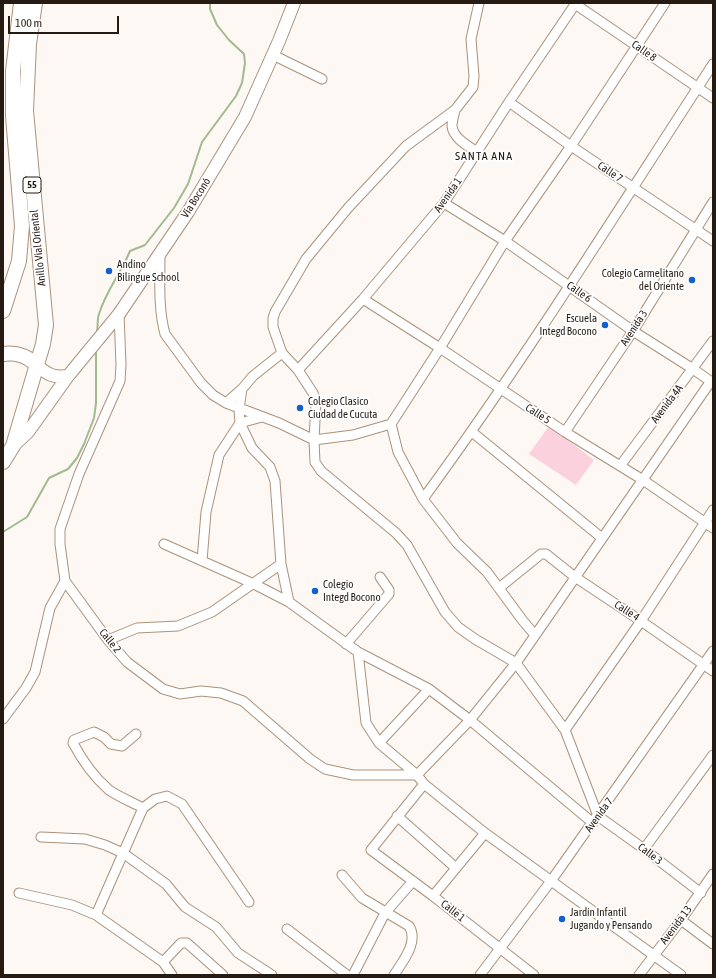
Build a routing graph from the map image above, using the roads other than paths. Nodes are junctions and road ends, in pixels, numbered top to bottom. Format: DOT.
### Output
graph roads {
  1 [pos="21,3"];
  2 [pos="35,3"];
  3 [pos="294,3"];
  4 [pos="479,3"];
  5 [pos="665,3"];
  6 [pos="575,4"];
  7 [pos="637,46"];
  8 [pos="273,55"];
  9 [pos="713,64"];
  10 [pos="322,79"];
  11 [pos="697,88"];
  12 [pos="713,98"];
  13 [pos="509,102"];
  14 [pos="455,110"];
  15 [pos="571,146"];
  16 [pos="477,152"];
  17 [pos="633,188"];
  18 [pos="713,202"];
  19 [pos="444,203"];
  20 [pos="696,228"];
  21 [pos="505,241"];
  22 [pos="713,241"];
  23 [pos="160,254"];
  24 [pos="570,286"];
  25 [pos="363,299"];
  26 [pos="3,311"];
  27 [pos="119,314"];
  28 [pos="633,331"];
  29 [pos="713,340"];
  30 [pos="440,348"];
  31 [pos="282,353"];
  32 [pos="3,354"];
  33 [pos="37,365"];
  34 [pos="693,369"];
  35 [pos="298,370"];
  36 [pos="68,376"];
  37 [pos="712,382"];
  38 [pos="242,388"];
  39 [pos="500,389"];
  40 [pos="226,403"];
  41 [pos="239,409"];
  42 [pos="262,417"];
  43 [pos="240,423"];
  44 [pos="391,424"];
  45 [pos="472,432"];
  46 [pos="565,432"];
  47 [pos="314,440"];
  48 [pos="8,448"];
  49 [pos="3,462"];
  50 [pos="620,466"];
  51 [pos="643,480"];
  52 [pos="423,499"];
  53 [pos="713,510"];
  54 [pos="704,523"];
  55 [pos="713,528"];
  56 [pos="602,538"];
  57 [pos="164,544"];
  58 [pos="202,561"];
  59 [pos="281,564"];
  60 [pos="380,577"];
  61 [pos="575,577"];
  62 [pos="65,581"];
  63 [pos="254,584"];
  64 [pos="499,588"];
  65 [pos="289,602"];
  66 [pos="641,621"];
  67 [pos="535,635"];
  68 [pos="108,640"];
  69 [pos="346,644"];
  70 [pos="713,651"];
  71 [pos="358,652"];
  72 [pos="516,663"];
  73 [pos="704,665"];
  74 [pos="713,671"];
  75 [pos="429,689"];
  76 [pos="3,718"];
  77 [pos="470,720"];
  78 [pos="565,730"];
  79 [pos="136,734"];
  80 [pos="379,744"];
  81 [pos="713,755"];
  82 [pos="417,775"];
  83 [pos="424,784"];
  84 [pos="143,808"];
  85 [pos="397,816"];
  86 [pos="595,820"];
  87 [pos="485,833"];
  88 [pos="41,837"];
  89 [pos="644,849"];
  90 [pos="123,853"];
  91 [pos="456,868"];
  92 [pos="713,874"];
  93 [pos="342,875"];
  94 [pos="413,881"];
  95 [pos="551,881"];
  96 [pos="710,886"];
  97 [pos="19,893"];
  98 [pos="701,893"];
  99 [pos="433,896"];
  100 [pos="249,902"];
  101 [pos="386,913"];
  102 [pos="96,915"];
  103 [pos="681,920"];
  104 [pos="288,929"];
  105 [pos="713,944"];
  106 [pos="501,948"];
  107 [pos="654,955"];
  108 [pos="163,962"];
  109 [pos="172,975"];
  110 [pos="223,975"];
  111 [pos="272,975"];
  112 [pos="347,975"];
  113 [pos="353,975"];
  114 [pos="394,975"];
  115 [pos="480,975"];
  116 [pos="534,975"];
  117 [pos="639,975"];
  118 [pos="681,975"];
  1 -- 26 [label="highway, Anillo Vial Oriental / 55"];
  2 -- 33 [label="highway, Anillo Vial Oriental / 55"];
  3 -- 8 [label="main road, Vía Boconó"];
  4 -- 14 [label="street"];
  5 -- 7 [label="street"];
  6 -- 7 [label="street, Calle 8"];
  6 -- 13 [label="street, Avenida 1"];
  7 -- 11 [label="street, Calle 8"];
  7 -- 15 [label="street"];
  8 -- 10 [label="street"];
  8 -- 23 [label="main road, Vía Boconó"];
  9 -- 11 [label="street"];
  11 -- 12 [label="street, Calle 8"];
  11 -- 17 [label="street"];
  13 -- 15 [label="street, Calle 7"];
  13 -- 16 [label="street, Avenida 1"];
  14 -- 16 [label="street"];
  14 -- 31 [label="street"];
  15 -- 17 [label="street, Calle 7"];
  15 -- 21 [label="street"];
  16 -- 19 [label="street, Avenida 1"];
  17 -- 20 [label="street, Calle 7"];
  17 -- 24 [label="street"];
  18 -- 20 [label="street, Avenida 3"];
  19 -- 21 [label="street, Calle 6"];
  19 -- 25 [label="street, Avenida 1"];
  20 -- 22 [label="street, Calle 7"];
  20 -- 28 [label="street, Avenida 3"];
  21 -- 24 [label="street, Calle 6"];
  21 -- 30 [label="street"];
  23 -- 27 [label="main road, Vía Boconó"];
  23 -- 40 [label="street"];
  24 -- 28 [label="street, Calle 6"];
  24 -- 39 [label="street"];
  25 -- 30 [label="street, Calle 5"];
  25 -- 35 [label="street, Avenida 1"];
  27 -- 36 [label="main road, Vía Boconó"];
  27 -- 62 [label="street, Calle 2"];
  28 -- 34 [label="street, Calle 6"];
  28 -- 46 [label="street, Avenida 3"];
  29 -- 34 [label="street, Avenida 4A"];
  30 -- 39 [label="street, Calle 5"];
  30 -- 44 [label="street"];
  31 -- 35 [label="street"];
  31 -- 38 [label="street"];
  32 -- 33 [label="highway"];
  33 -- 36 [label="main road"];
  33 -- 48 [label="highway, Anillo Vial Oriental / 55"];
  34 -- 37 [label="street, Calle 6"];
  34 -- 50 [label="street, Avenida 4A"];
  35 -- 47 [label="street"];
  36 -- 48 [label="main road, Vía Boconó"];
  37 -- 51 [label="street"];
  38 -- 40 [label="street"];
  38 -- 41 [label="street"];
  39 -- 45 [label="street"];
  39 -- 46 [label="street, Calle 5"];
  40 -- 41 [label="street"];
  41 -- 42 [label="street"];
  41 -- 43 [label="street"];
  42 -- 43 [label="street"];
  42 -- 47 [label="street"];
  43 -- 58 [label="street"];
  43 -- 59 [label="street"];
  44 -- 47 [label="street"];
  44 -- 52 [label="street"];
  45 -- 52 [label="street"];
  45 -- 56 [label="street"];
  46 -- 50 [label="street, Calle 5"];
  47 -- 72 [label="street"];
  48 -- 49 [label="highway, Anillo Vial Oriental / 55"];
  50 -- 51 [label="street, Calle 5"];
  51 -- 54 [label="street, Calle 5"];
  51 -- 56 [label="street"];
  52 -- 64 [label="street"];
  53 -- 54 [label="street"];
  54 -- 55 [label="street, Calle 5"];
  54 -- 66 [label="street"];
  56 -- 61 [label="street"];
  57 -- 58 [label="street, Calle 3"];
  58 -- 63 [label="street, Calle 3"];
  59 -- 63 [label="street"];
  59 -- 65 [label="street"];
  60 -- 69 [label="street"];
  61 -- 64 [label="street, Calle 4"];
  61 -- 66 [label="street, Calle 4"];
  61 -- 67 [label="street"];
  62 -- 68 [label="street, Calle 2"];
  62 -- 76 [label="street"];
  63 -- 65 [label="street, Calle 3"];
  63 -- 68 [label="street"];
  64 -- 67 [label="street"];
  65 -- 69 [label="street, Calle 3"];
  66 -- 73 [label="street, Calle 4"];
  66 -- 78 [label="street"];
  67 -- 72 [label="street"];
  68 -- 82 [label="street, Calle 2"];
  69 -- 71 [label="street, Calle 3"];
  70 -- 73 [label="street, Avenida 7"];
  71 -- 75 [label="street, Calle 3"];
  71 -- 80 [label="street"];
  72 -- 77 [label="street"];
  72 -- 78 [label="street"];
  73 -- 74 [label="street, Calle 4"];
  73 -- 86 [label="street, Avenida 7"];
  75 -- 77 [label="street, Calle 3"];
  75 -- 80 [label="street"];
  77 -- 82 [label="street"];
  77 -- 86 [label="street, Calle 3"];
  78 -- 86 [label="street"];
  79 -- 84 [label="street"];
  80 -- 82 [label="street"];
  81 -- 89 [label="street"];
  82 -- 83 [label="street"];
  83 -- 85 [label="street"];
  83 -- 87 [label="street"];
  84 -- 90 [label="street"];
  84 -- 100 [label="street"];
  85 -- 91 [label="street"];
  85 -- 94 [label="street, Calle 1"];
  86 -- 89 [label="street, Calle 3"];
  86 -- 95 [label="street, Avenida 7"];
  87 -- 91 [label="street"];
  87 -- 95 [label="street"];
  88 -- 90 [label="street"];
  89 -- 98 [label="street, Calle 3"];
  90 -- 102 [label="street"];
  90 -- 111 [label="street"];
  91 -- 99 [label="street"];
  92 -- 96 [label="street, Avenida 13"];
  93 -- 101 [label="street"];
  94 -- 99 [label="street, Calle 1"];
  94 -- 101 [label="street"];
  95 -- 106 [label="street, Avenida 7"];
  95 -- 107 [label="street"];
  96 -- 98 [label="street, Avenida 13"];
  97 -- 102 [label="street"];
  98 -- 103 [label="street, Avenida 13"];
  99 -- 106 [label="street, Calle 1"];
  101 -- 113 [label="street"];
  101 -- 114 [label="street"];
  102 -- 108 [label="street"];
  103 -- 105 [label="street"];
  103 -- 107 [label="street, Avenida 13"];
  104 -- 112 [label="street"];
  106 -- 115 [label="street, Avenida 7"];
  106 -- 116 [label="street, Calle 1"];
  107 -- 117 [label="street, Avenida 13"];
  107 -- 118 [label="street"];
  108 -- 109 [label="street"];
  108 -- 110 [label="street"];
}
